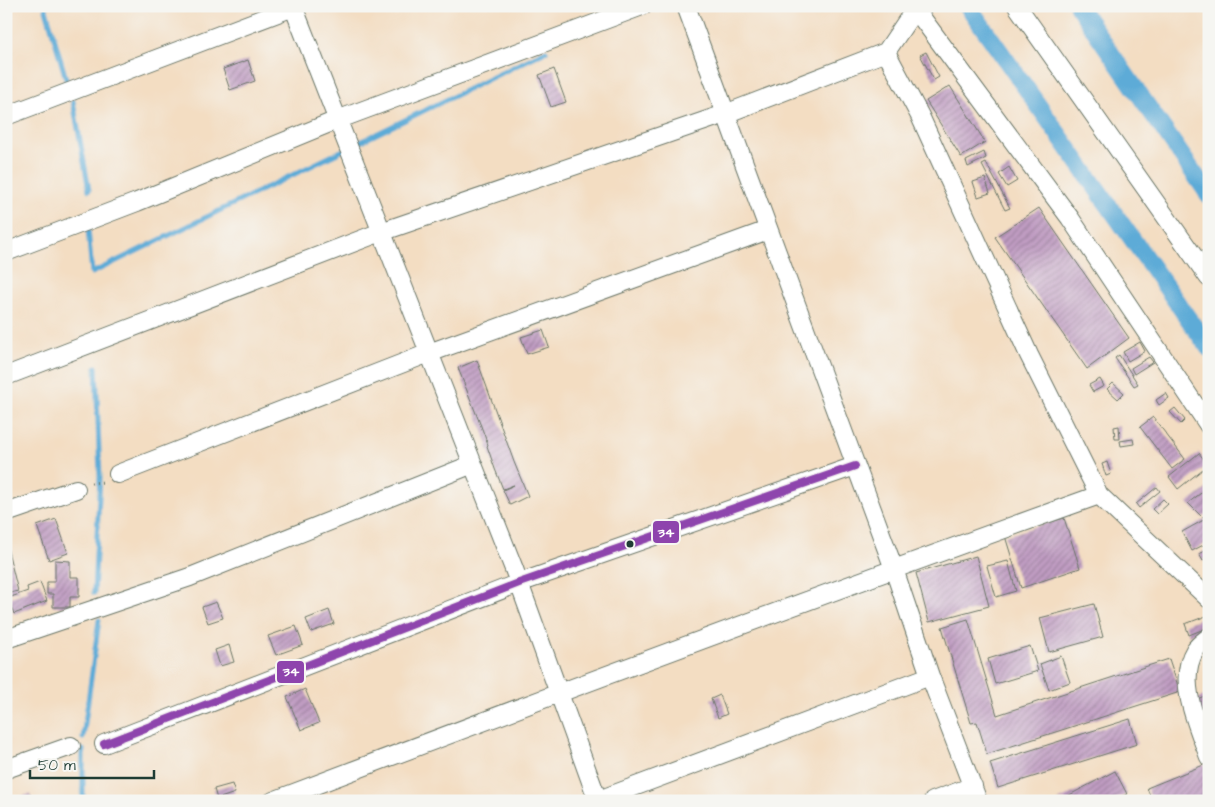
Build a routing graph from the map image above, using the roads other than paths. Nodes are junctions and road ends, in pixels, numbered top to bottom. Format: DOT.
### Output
graph roads {
  1 [pos="642,6"];
  2 [pos="686,6"];
  3 [pos="1017,6"];
  4 [pos="294,7"];
  5 [pos="914,8"];
  6 [pos="886,52"];
  7 [pos="725,114"];
  8 [pos="6,116"];
  9 [pos="337,120"];
  10 [pos="768,230"];
  11 [pos="382,232"];
  12 [pos="6,252"];
  13 [pos="1209,278"];
  14 [pos="429,353"];
  15 [pos="6,376"];
  16 [pos="1209,426"];
  17 [pos="473,464"];
  18 [pos="856,466"];
  19 [pos="112,478"];
  20 [pos="76,489"];
  21 [pos="1098,495"];
  22 [pos="6,513"];
  23 [pos="894,569"];
  24 [pos="519,583"];
  25 [pos="1209,599"];
  26 [pos="1209,637"];
  27 [pos="6,639"];
  28 [pos="930,676"];
  29 [pos="559,692"];
  30 [pos="104,744"];
  31 [pos="71,746"];
  32 [pos="1209,757"];
  33 [pos="6,769"];
  34 [pos="975,794"];
  35 [pos="597,800"];
  36 [pos="273,801"];
  37 [pos="933,801"];
  1 -- 9 [label="street"];
  2 -- 7 [label="street"];
  3 -- 13 [label="street"];
  4 -- 8 [label="street"];
  4 -- 9 [label="street"];
  5 -- 6 [label="street"];
  5 -- 16 [label="street"];
  6 -- 7 [label="street"];
  6 -- 21 [label="street"];
  7 -- 10 [label="street"];
  7 -- 11 [label="street"];
  9 -- 11 [label="street"];
  9 -- 12 [label="street"];
  10 -- 14 [label="street"];
  10 -- 18 [label="street"];
  11 -- 14 [label="street"];
  11 -- 15 [label="street"];
  14 -- 17 [label="street"];
  14 -- 19 [label="street"];
  17 -- 24 [label="street"];
  17 -- 27 [label="street"];
  18 -- 23 [label="street"];
  18 -- 24 [label="street"];
  20 -- 22 [label="street"];
  21 -- 23 [label="street"];
  21 -- 25 [label="street"];
  23 -- 28 [label="street"];
  23 -- 29 [label="street"];
  24 -- 29 [label="street"];
  24 -- 30 [label="street"];
  26 -- 32 [label="street"];
  28 -- 34 [label="street"];
  28 -- 35 [label="street"];
  29 -- 35 [label="street"];
  29 -- 36 [label="street"];
  31 -- 33 [label="street"];
  34 -- 37 [label="street"];
}
